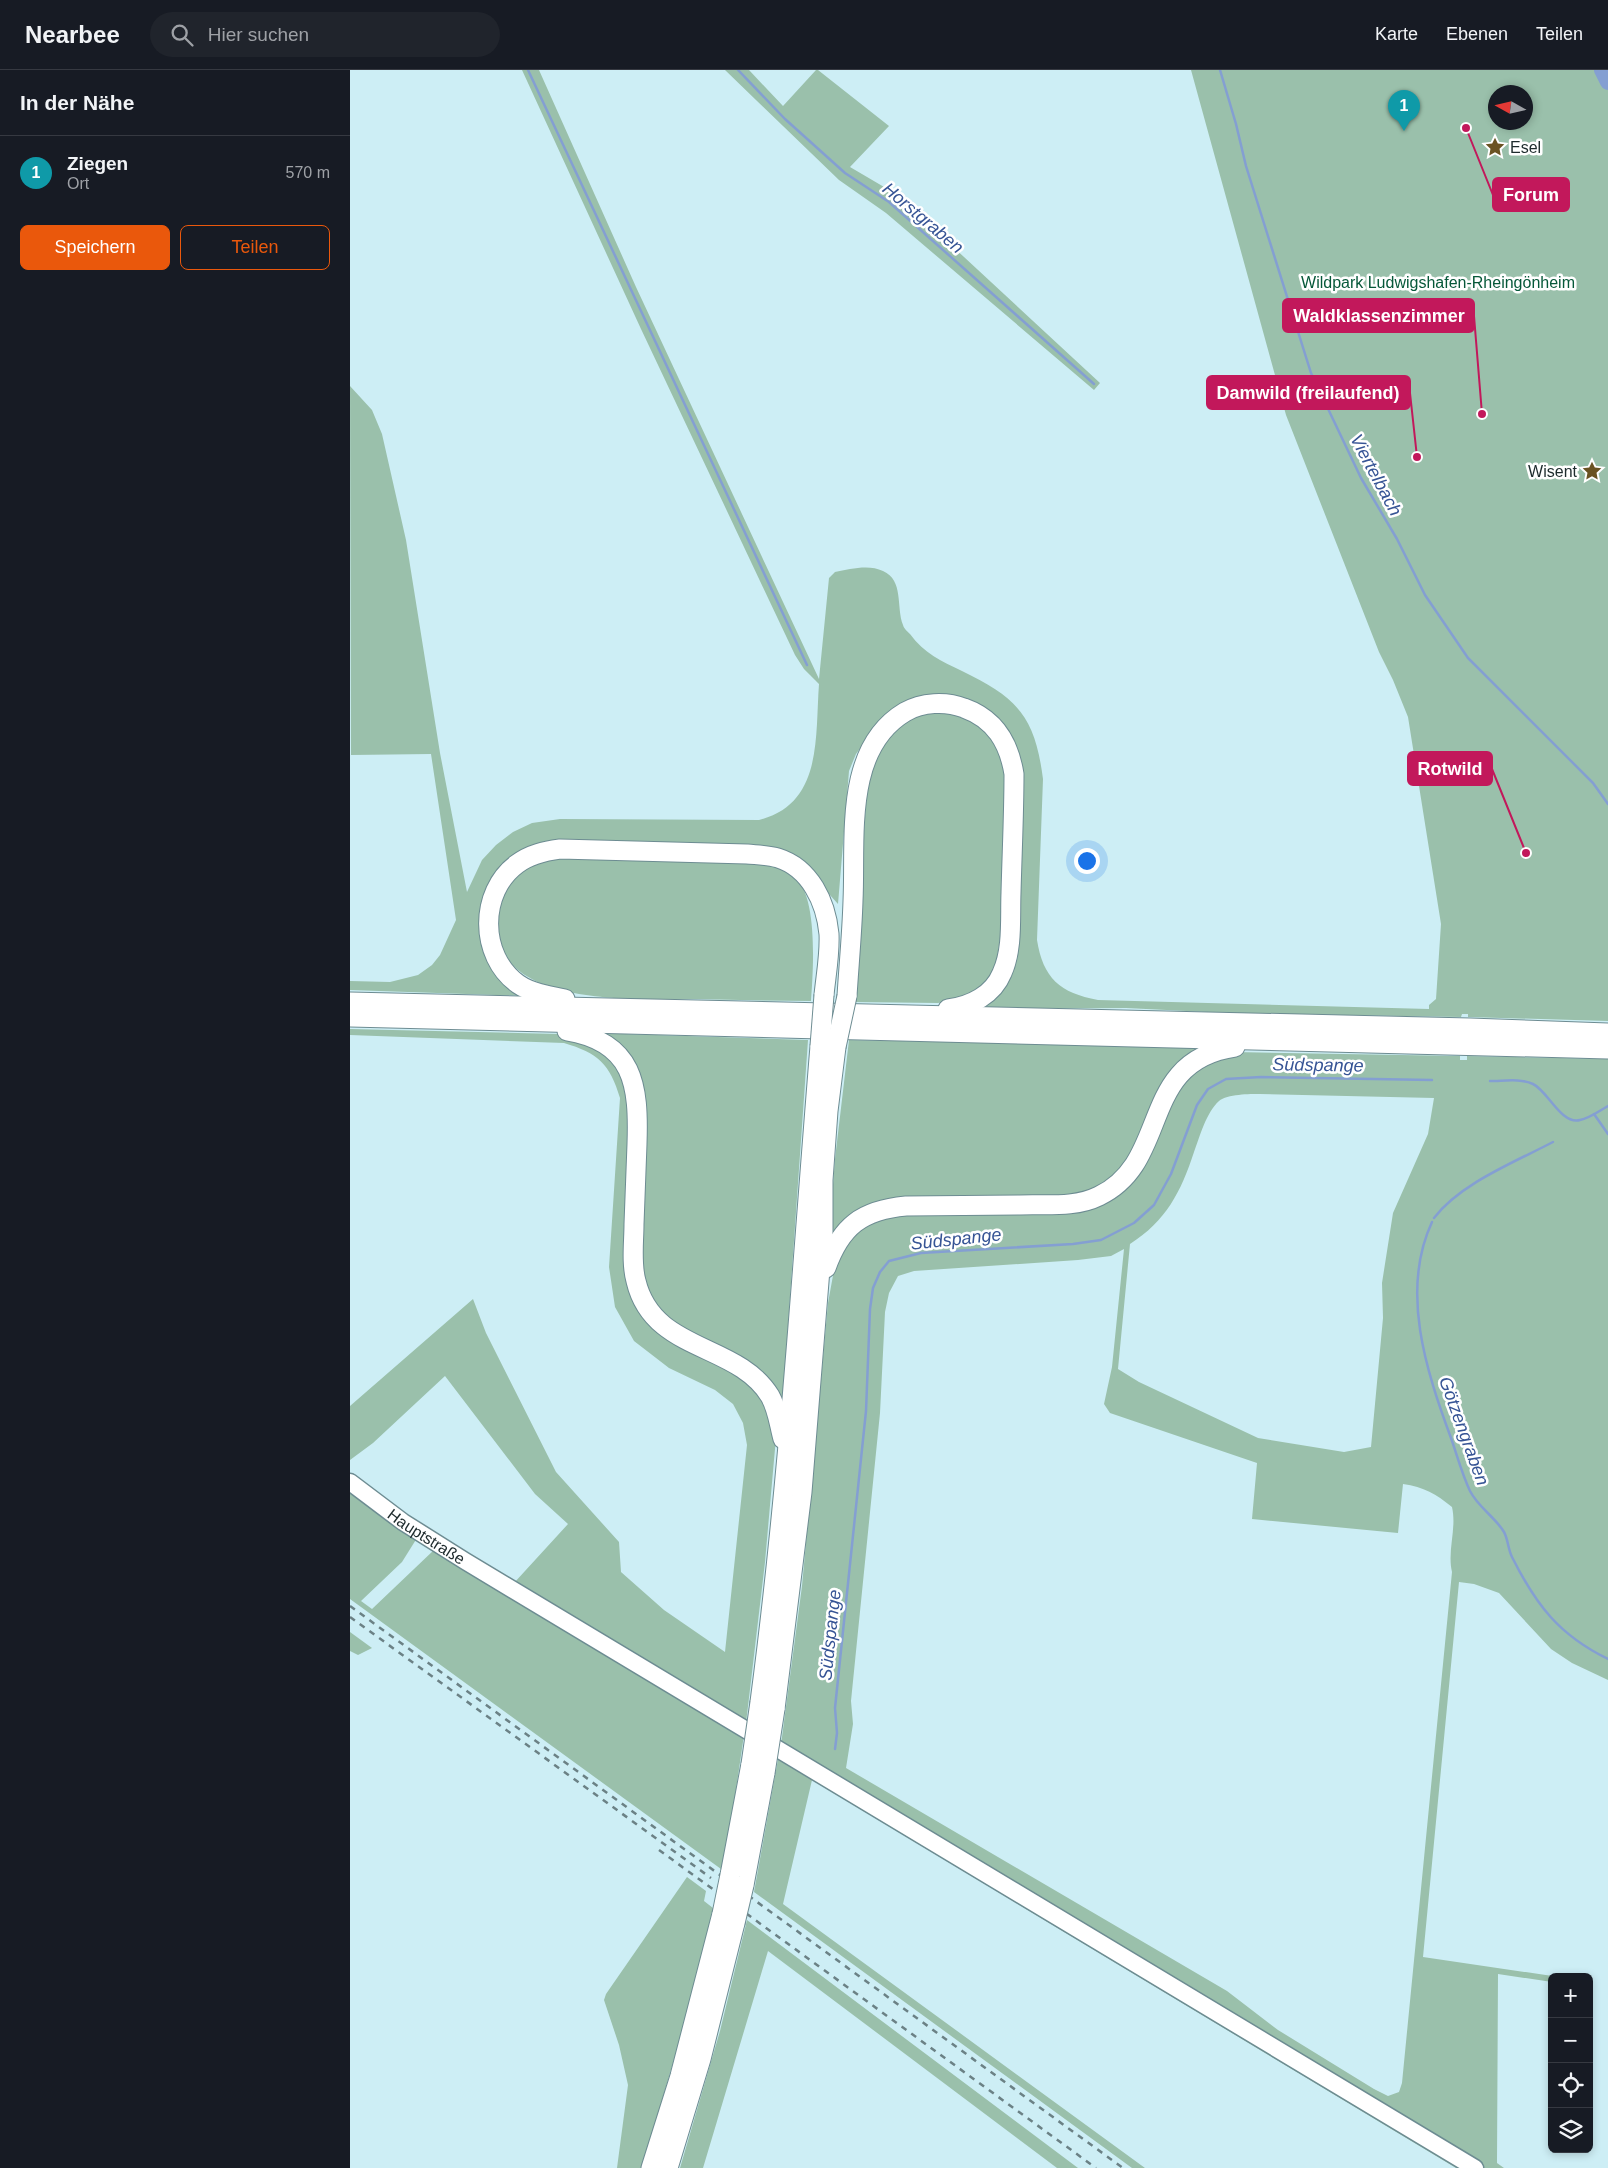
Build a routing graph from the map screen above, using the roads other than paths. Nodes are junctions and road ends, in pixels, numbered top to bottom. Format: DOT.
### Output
graph roads {
  1 [pos="350,1002"];
  2 [pos="592,1008"];
  3 [pos="909,1014"];
  4 [pos="350,1017"];
  5 [pos="525,1021"];
  6 [pos="1608,1033"];
  7 [pos="1275,1041"];
  8 [pos="828,1047"];
  9 [pos="1608,1049"];
  10 [pos="819,1285"];
  11 [pos="787,1458"];
  12 [pos="350,1482"];
  13 [pos="768,1706"];
  14 [pos="728,1919"];
  15 [pos="651,2168"];
  16 [pos="668,2168"];
  17 [pos="1475,2168"];
  1 -- 2 [label="highway"];
  2 -- 3 [label="highway"];
  2 -- 8 [label="highway, bridge"];
  3 -- 6 [label="highway"];
  3 -- 8 [label="highway, bridge"];
  4 -- 5 [label="highway"];
  5 -- 7 [label="highway"];
  5 -- 11 [label="highway"];
  7 -- 9 [label="highway"];
  7 -- 10 [label="highway"];
  8 -- 10 [label="highway"];
  8 -- 11 [label="highway"];
  10 -- 13 [label="highway"];
  11 -- 13 [label="highway"];
  12 -- 17 [label="main road, Hauptstraße"];
  13 -- 14 [label="highway, bridge"];
  14 -- 15 [label="highway"];
  14 -- 16 [label="highway"];
}
